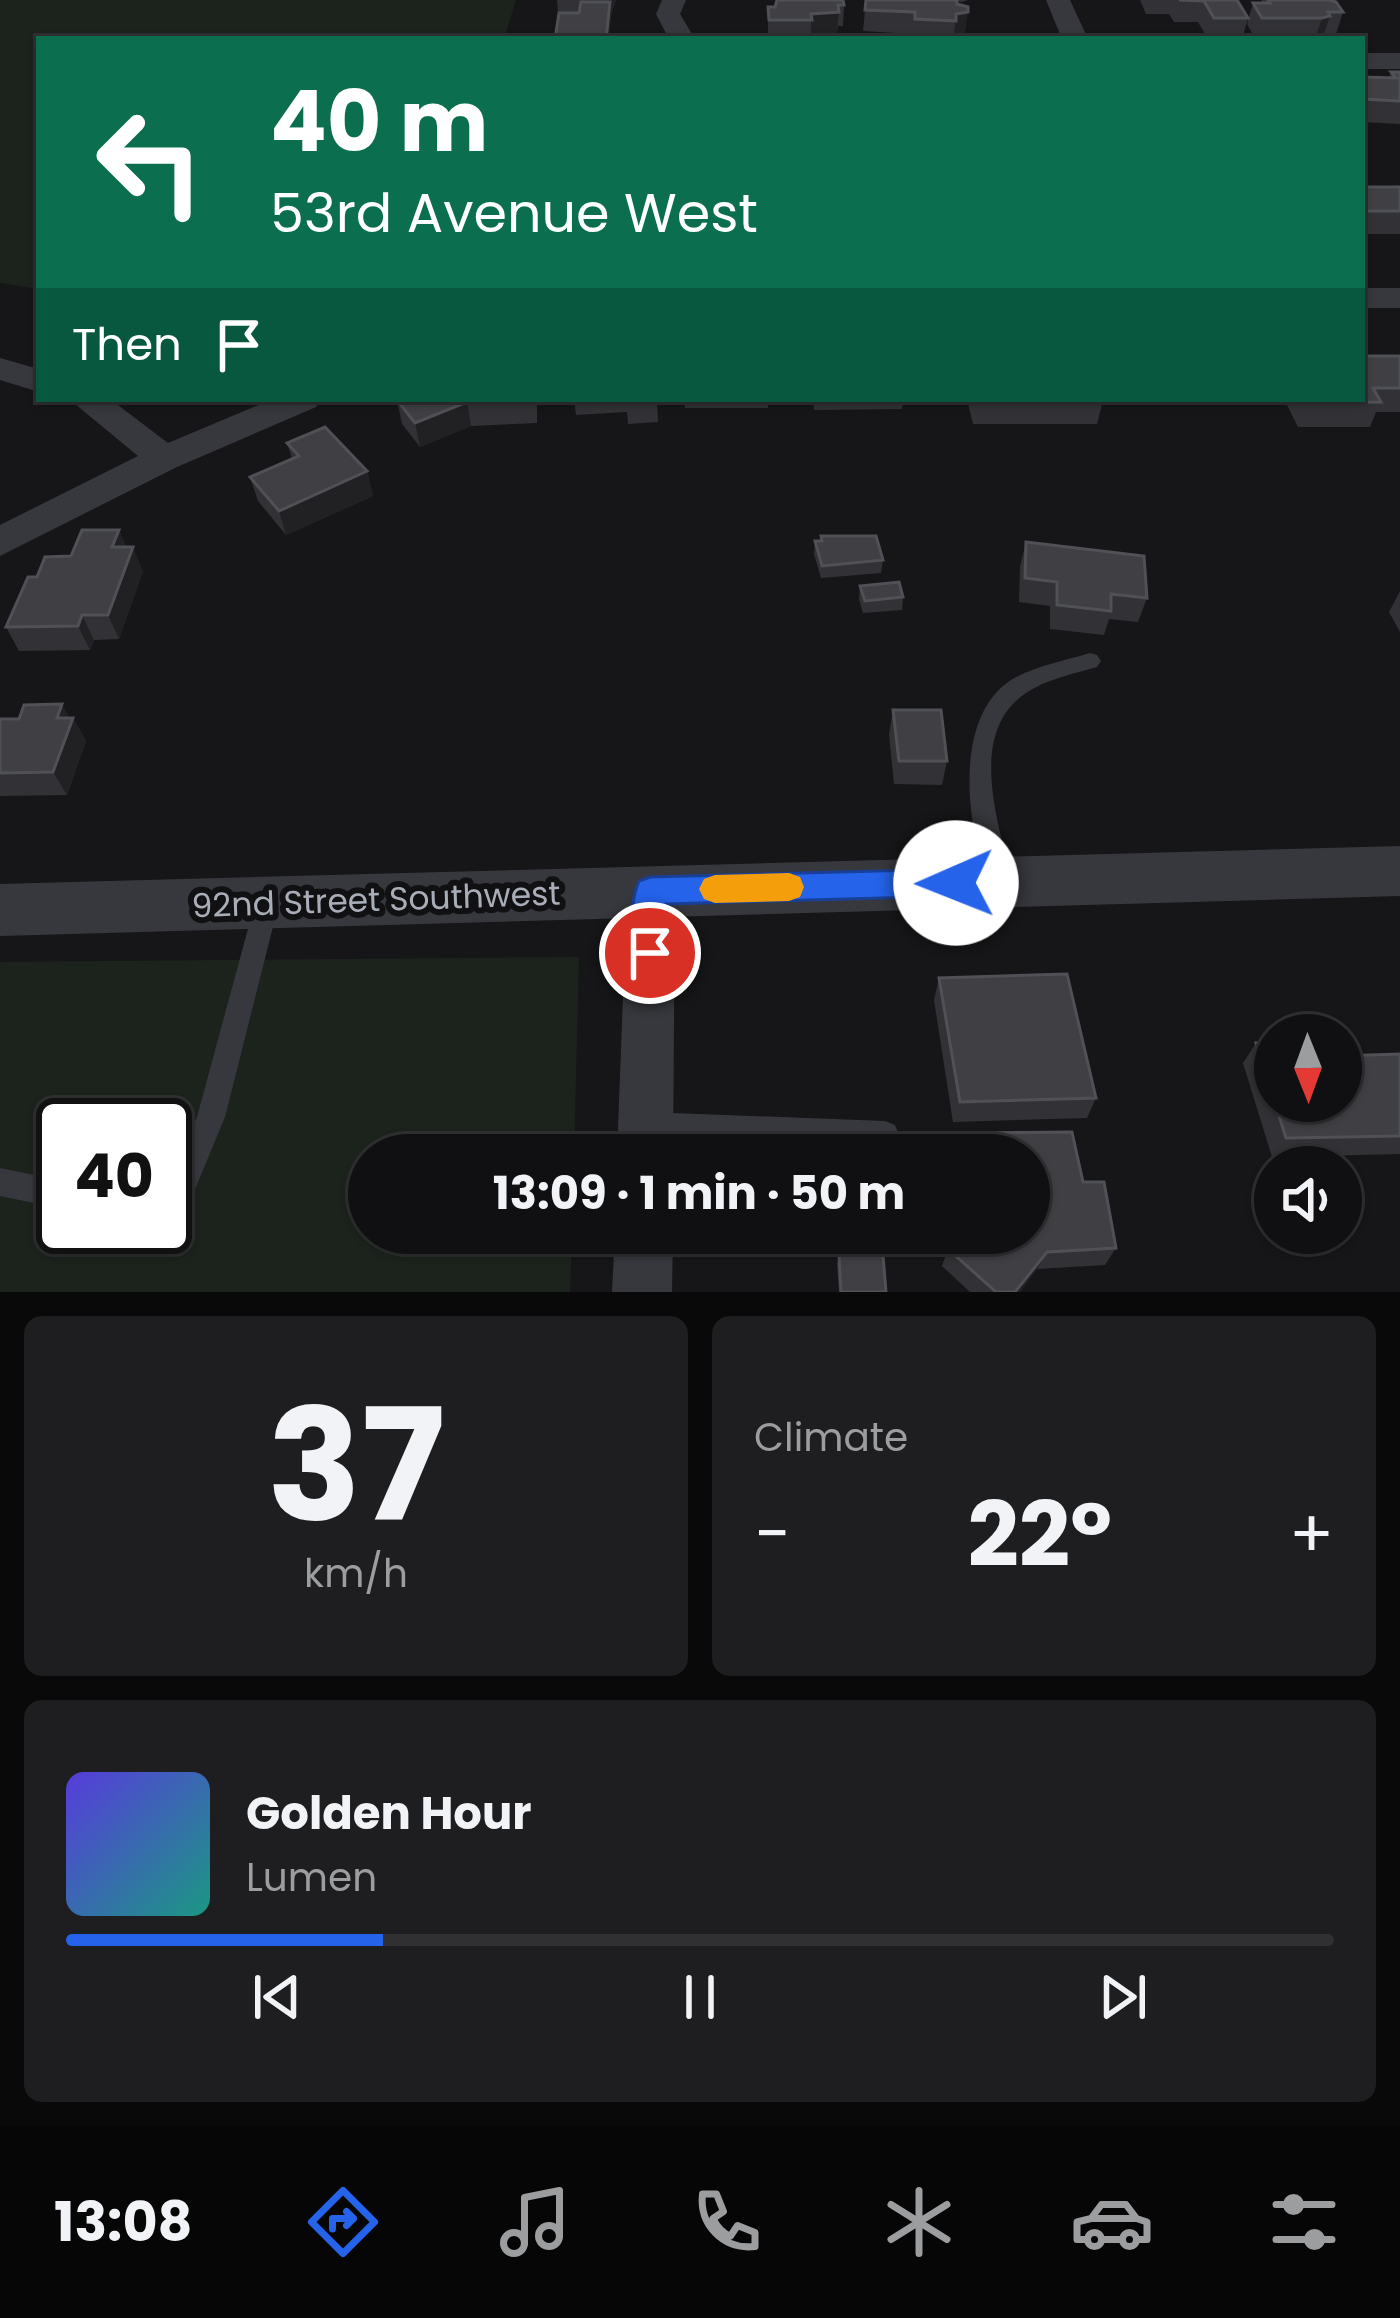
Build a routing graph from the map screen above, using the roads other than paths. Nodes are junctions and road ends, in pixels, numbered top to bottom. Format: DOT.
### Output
graph roads {
  1 [pos="674,0"];
  2 [pos="680,36"];
  3 [pos="1365,61"];
  4 [pos="1400,61"];
  5 [pos="1365,298"];
  6 [pos="1400,298"];
  7 [pos="0,368"];
  8 [pos="36,380"];
  9 [pos="91,402"];
  10 [pos="297,402"];
  11 [pos="164,458"];
  12 [pos="0,542"];
  13 [pos="1090,661"];
  14 [pos="1400,871"];
  15 [pos="1000,882"];
  16 [pos="650,890"];
  17 [pos="268,902"];
  18 [pos="0,910"];
  19 [pos="645,1134"];
  20 [pos="192,1163"];
  21 [pos="0,1182"];
  22 [pos="36,1189"];
  23 [pos="643,1254"];
  24 [pos="642,1292"];
  1 -- 2 [label="street"];
  3 -- 4 [label="street"];
  5 -- 6 [label="street"];
  7 -- 8 [label="street"];
  9 -- 11 [label="street"];
  10 -- 11 [label="street"];
  11 -- 12 [label="street"];
  13 -- 15 [label="lane"];
  14 -- 15 [label="street, 92nd Street Southwest"];
  15 -- 16 [label="street, 92nd Street Southwest"];
  16 -- 17 [label="street, 92nd Street Southwest"];
  16 -- 19 [label="street"];
  17 -- 18 [label="street, 92nd Street Southwest"];
  17 -- 20 [label="lane"];
  21 -- 22 [label="lane"];
  23 -- 24 [label="street"];
}
